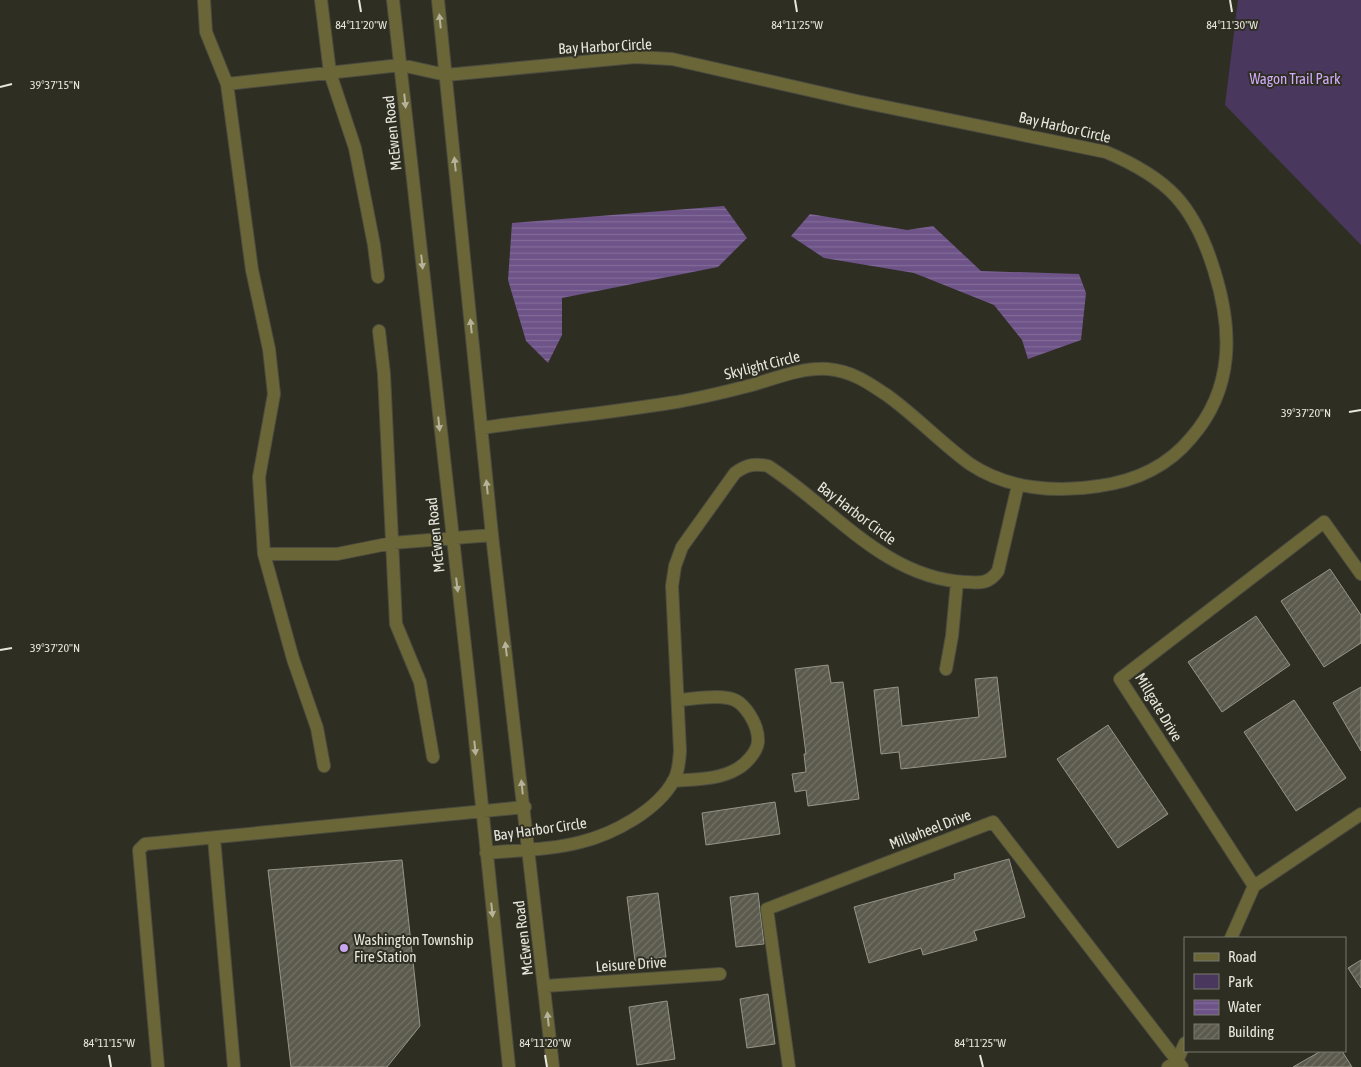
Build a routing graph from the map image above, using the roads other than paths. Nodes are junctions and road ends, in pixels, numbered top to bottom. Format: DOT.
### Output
graph roads {
  1 [pos="204,0"];
  2 [pos="321,0"];
  3 [pos="393,0"];
  4 [pos="438,0"];
  5 [pos="401,65"];
  6 [pos="330,72"];
  7 [pos="446,75"];
  8 [pos="227,84"];
  9 [pos="378,277"];
  10 [pos="380,331"];
  11 [pos="481,428"];
  12 [pos="1018,485"];
  13 [pos="492,535"];
  14 [pos="451,537"];
  15 [pos="392,543"];
  16 [pos="264,554"];
  17 [pos="1361,574"];
  18 [pos="957,582"];
  19 [pos="946,669"];
  20 [pos="678,700"];
  21 [pos="433,756"];
  22 [pos="324,766"];
  23 [pos="674,781"];
  24 [pos="525,807"];
  25 [pos="482,812"];
  26 [pos="1361,814"];
  27 [pos="214,838"];
  28 [pos="529,848"];
  29 [pos="486,853"];
  30 [pos="1254,886"];
  31 [pos="1231,937"];
  32 [pos="720,974"];
  33 [pos="545,986"];
  34 [pos="1184,1045"];
  35 [pos="1176,1065"];
  36 [pos="158,1067"];
  37 [pos="234,1067"];
  38 [pos="508,1067"];
  39 [pos="553,1067"];
  40 [pos="789,1067"];
  1 -- 8 [label="street"];
  2 -- 6 [label="street"];
  3 -- 5 [label="street, McEwen Road"];
  7 -- 4 [label="street, McEwen Road, one-way"];
  5 -- 6 [label="street, Bay Harbor Circle"];
  5 -- 7 [label="street, Bay Harbor Circle"];
  5 -- 14 [label="street, McEwen Road, one-way"];
  6 -- 8 [label="street, Bay Harbor Circle"];
  6 -- 9 [label="street"];
  11 -- 7 [label="street, McEwen Road, one-way"];
  7 -- 12 [label="street, Bay Harbor Circle"];
  8 -- 16 [label="street"];
  10 -- 15 [label="street"];
  11 -- 12 [label="street, Skylight Circle"];
  13 -- 11 [label="street, McEwen Road, one-way"];
  12 -- 18 [label="street, Bay Harbor Circle"];
  13 -- 14 [label="street"];
  24 -- 13 [label="street, McEwen Road, one-way"];
  14 -- 15 [label="street"];
  14 -- 25 [label="street, McEwen Road, one-way"];
  15 -- 16 [label="street"];
  15 -- 21 [label="street"];
  16 -- 22 [label="street"];
  17 -- 30 [label="street, Millgate Drive"];
  18 -- 19 [label="street"];
  18 -- 20 [label="street, Bay Harbor Circle"];
  20 -- 23 [label="street, Bay Harbor Circle"];
  20 -- 23 [label="street"];
  23 -- 28 [label="street, Bay Harbor Circle"];
  24 -- 25 [label="street"];
  24 -- 28 [label="street, McEwen Road"];
  25 -- 27 [label="street"];
  25 -- 29 [label="street, McEwen Road"];
  26 -- 30 [label="street"];
  27 -- 36 [label="street"];
  27 -- 37 [label="street"];
  28 -- 29 [label="street, Bay Harbor Circle"];
  28 -- 33 [label="street, McEwen Road"];
  29 -- 38 [label="street, McEwen Road, one-way"];
  30 -- 31 [label="street"];
  32 -- 33 [label="street, Leisure Drive"];
  39 -- 33 [label="street, McEwen Road, one-way"];
  34 -- 35 [label="street"];
  35 -- 40 [label="street, Millwheel Drive"];
}
